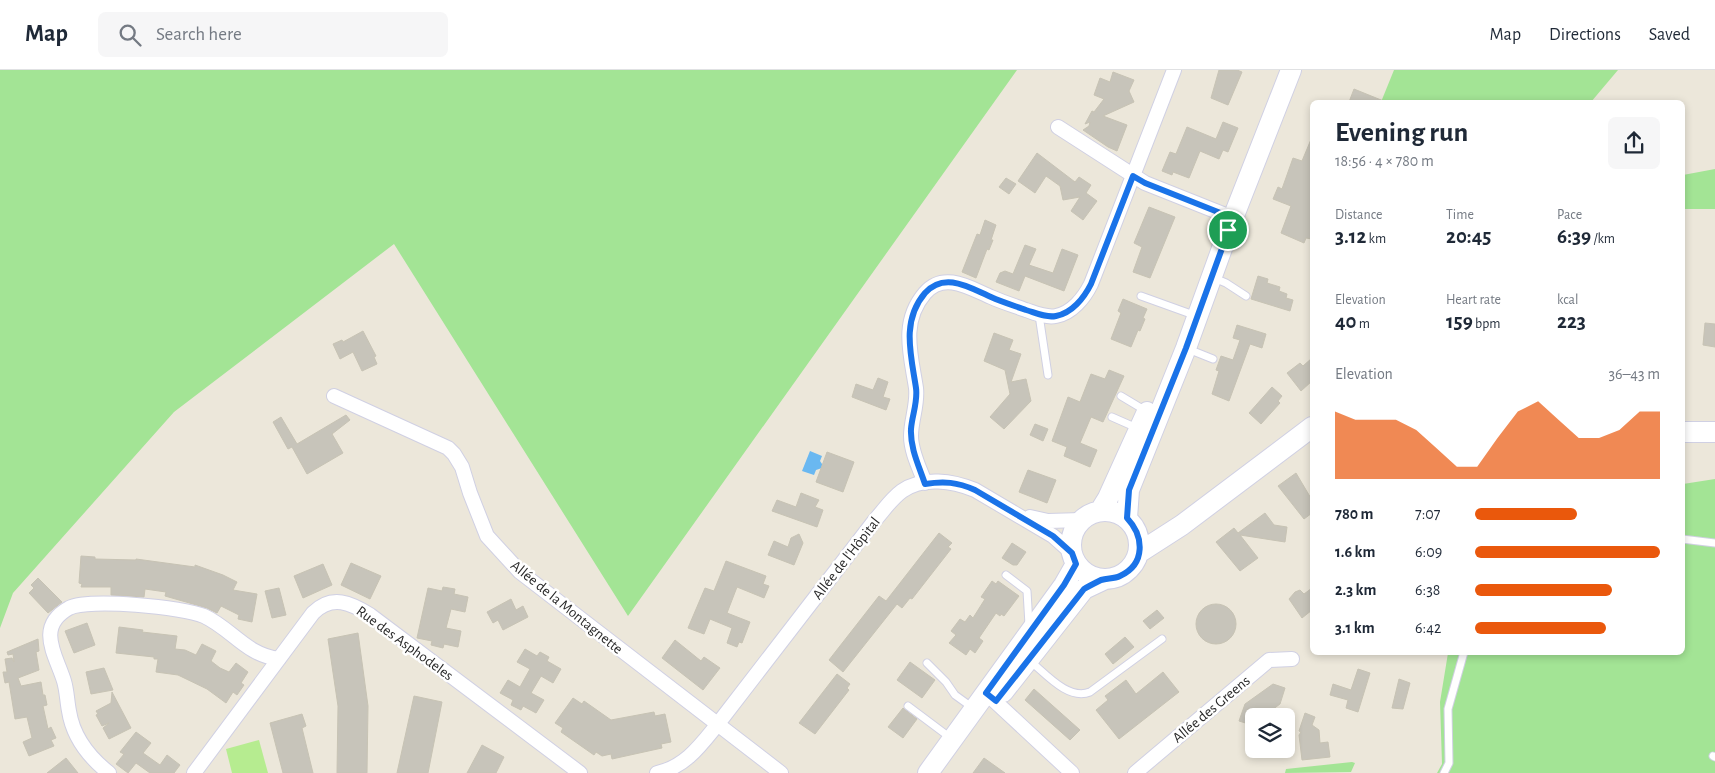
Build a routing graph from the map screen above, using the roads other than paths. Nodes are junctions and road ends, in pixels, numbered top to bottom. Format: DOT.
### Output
graph roads {
  1 [pos="1174,70"];
  2 [pos="1290,70"];
  3 [pos="1058,127"];
  4 [pos="1133,176"];
  5 [pos="1230,224"];
  6 [pos="1211,277"];
  7 [pos="1141,296"];
  8 [pos="1246,296"];
  9 [pos="1039,314"];
  10 [pos="1191,314"];
  11 [pos="1182,346"];
  12 [pos="1214,359"];
  13 [pos="1048,375"];
  14 [pos="334,396"];
  15 [pos="1121,396"];
  16 [pos="1112,418"];
  17 [pos="1146,425"];
  18 [pos="1310,429"];
  19 [pos="1714,431"];
  20 [pos="1685,432"];
  21 [pos="925,484"];
  22 [pos="1100,511"];
  23 [pos="1015,513"];
  24 [pos="1082,520"];
  25 [pos="1130,521"];
  26 [pos="1182,525"];
  27 [pos="1685,538"];
  28 [pos="1715,543"];
  29 [pos="1140,552"];
  30 [pos="1074,559"];
  31 [pos="1006,575"];
  32 [pos="1103,580"];
  33 [pos="1030,633"];
  34 [pos="1162,639"];
  35 [pos="1023,654"];
  36 [pos="1463,655"];
  37 [pos="279,659"];
  38 [pos="1292,659"];
  39 [pos="927,663"];
  40 [pos="985,701"];
  41 [pos="908,706"];
  42 [pos="718,725"];
  43 [pos="952,739"];
  44 [pos="110,773"];
  45 [pos="194,773"];
  46 [pos="580,773"];
  47 [pos="657,773"];
  48 [pos="781,773"];
  49 [pos="928,773"];
  50 [pos="941,773"];
  51 [pos="1072,773"];
  52 [pos="1135,773"];
  53 [pos="1444,773"];
  1 -- 4 [label="street"];
  2 -- 5 [label="main road"];
  3 -- 4 [label="street"];
  4 -- 5 [label="street"];
  4 -- 9 [label="street"];
  5 -- 6 [label="main road"];
  5 -- 10 [label="main road"];
  6 -- 8 [label="lane"];
  6 -- 11 [label="main road"];
  7 -- 10 [label="lane"];
  9 -- 13 [label="lane"];
  9 -- 21 [label="street"];
  10 -- 11 [label="main road"];
  11 -- 12 [label="lane"];
  11 -- 17 [label="main road"];
  14 -- 42 [label="street, Allée de la Montagnette"];
  15 -- 17 [label="lane"];
  16 -- 17 [label="lane"];
  17 -- 22 [label="main road"];
  17 -- 25 [label="main road"];
  18 -- 26 [label="main road"];
  19 -- 20 [label="main road"];
  21 -- 23 [label="street, Allée de l’Hôpital"];
  21 -- 42 [label="street, Allée de l’Hôpital"];
  22 -- 24 [label="main road"];
  22 -- 25 [label="main road"];
  23 -- 24 [label="street, Allée de l’Hôpital"];
  23 -- 30 [label="street, Allée de l’Hôpital"];
  24 -- 30 [label="main road"];
  25 -- 26 [label="main road"];
  25 -- 29 [label="main road"];
  26 -- 29 [label="main road"];
  27 -- 28 [label="lane"];
  29 -- 32 [label="main road"];
  30 -- 32 [label="main road"];
  30 -- 33 [label="main road"];
  31 -- 33 [label="lane"];
  32 -- 35 [label="main road"];
  33 -- 35 [label="main road"];
  34 -- 35 [label="lane"];
  35 -- 40 [label="main road"];
  36 -- 53 [label="lane"];
  37 -- 44 [label="street"];
  37 -- 45 [label="street, Rue des Asphodeles"];
  37 -- 46 [label="street, Rue des Asphodeles"];
  38 -- 52 [label="street, Allée des Greens"];
  39 -- 40 [label="lane"];
  40 -- 43 [label="main road"];
  40 -- 50 [label="main road"];
  40 -- 51 [label="street"];
  41 -- 43 [label="lane"];
  42 -- 47 [label="street, Allée de l’Hôpital"];
  42 -- 48 [label="street, Allée de la Montagnette"];
  43 -- 49 [label="main road"];
}
